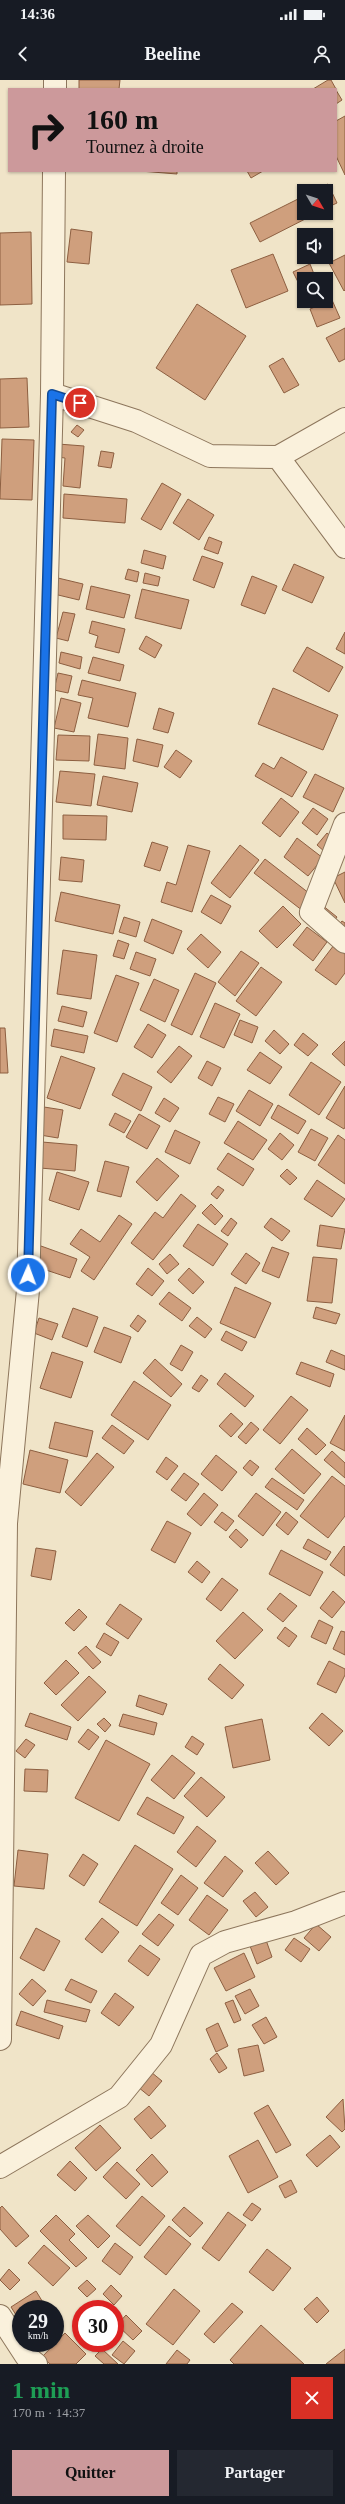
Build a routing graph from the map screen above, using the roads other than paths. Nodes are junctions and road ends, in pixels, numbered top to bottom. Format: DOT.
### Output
graph roads {
  1 [pos="54,172"];
  2 [pos="52,394"];
  3 [pos="345,419"];
  4 [pos="278,457"];
  5 [pos="345,547"];
  6 [pos="345,824"];
  7 [pos="345,942"];
  8 [pos="345,1903"];
  9 [pos="0,2039"];
  10 [pos="0,2167"];
  11 [pos="0,2316"];
  12 [pos="36,2364"];
  1 -- 2 [label="street"];
  2 -- 4 [label="street"];
  2 -- 9 [label="street"];
  3 -- 4 [label="street"];
  4 -- 5 [label="street"];
  6 -- 7 [label="street"];
  8 -- 10 [label="street"];
  11 -- 12 [label="street"];
}
